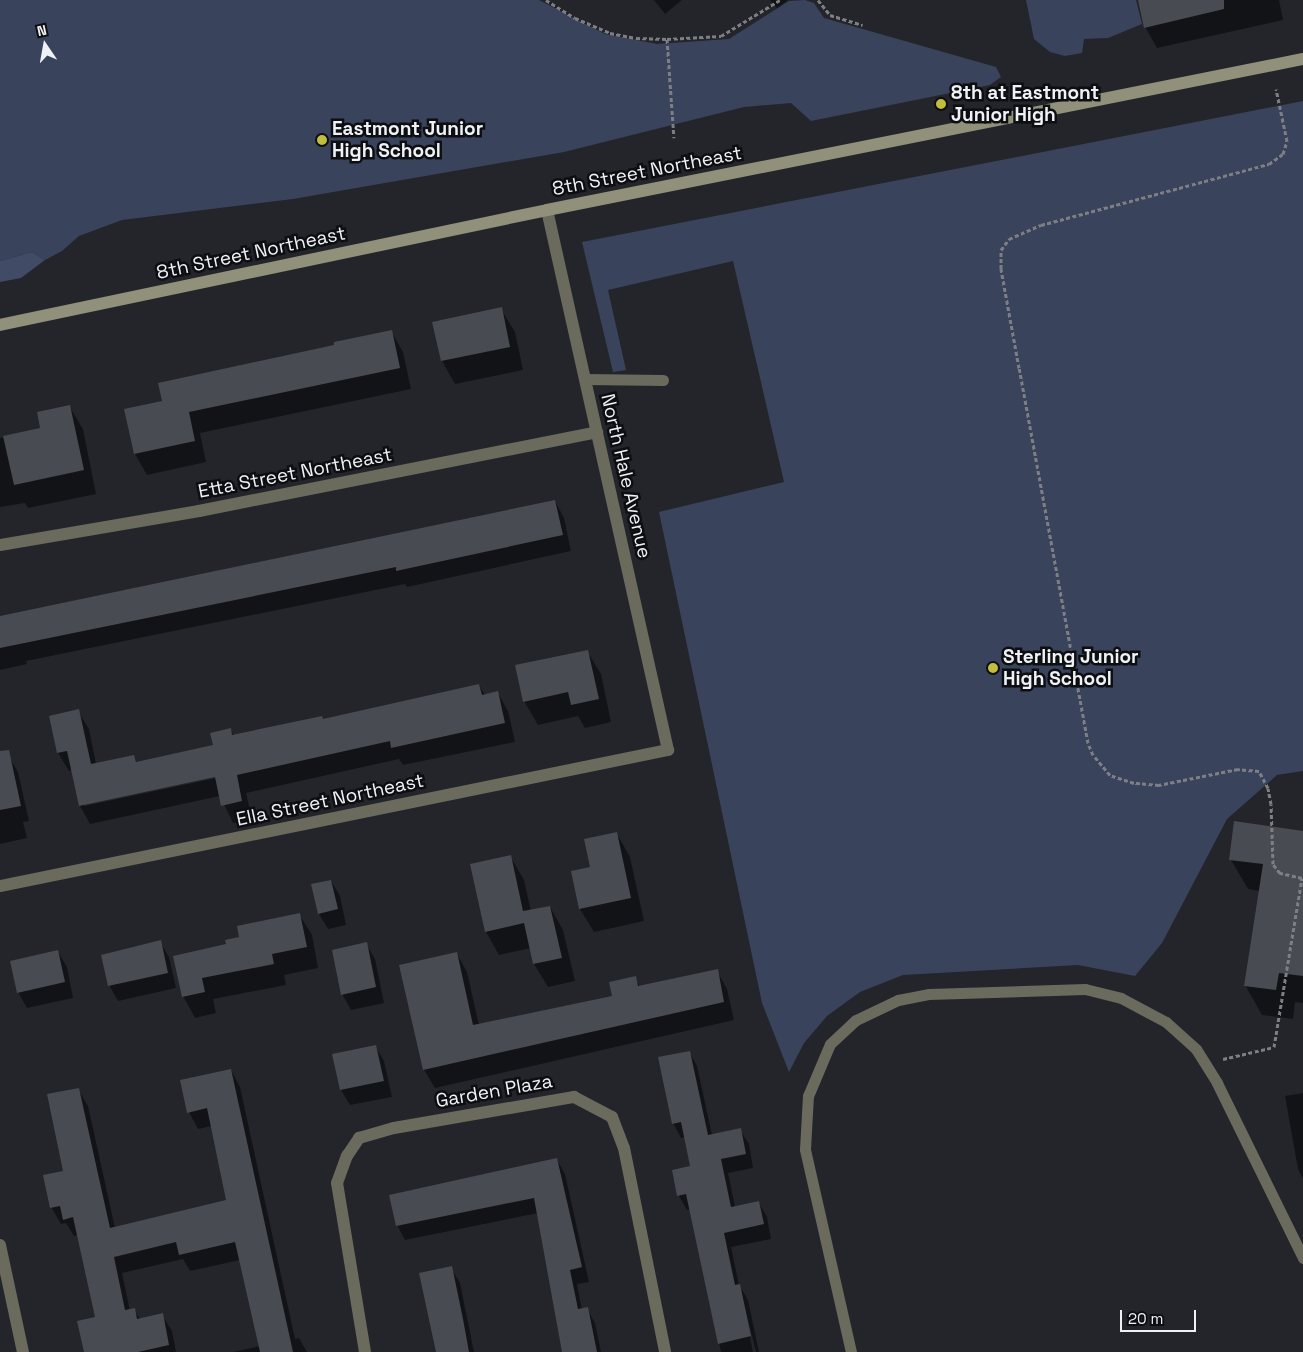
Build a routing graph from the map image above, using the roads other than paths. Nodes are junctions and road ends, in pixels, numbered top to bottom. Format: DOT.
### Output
graph roads {
  1 [pos="1303,59"];
  2 [pos="547,210"];
  3 [pos="0,325"];
  4 [pos="585,379"];
  5 [pos="663,380"];
  6 [pos="597,432"];
  7 [pos="0,545"];
  8 [pos="668,750"];
  9 [pos="0,886"];
  10 [pos="0,1245"];
  11 [pos="1303,1258"];
  12 [pos="23,1352"];
  13 [pos="365,1352"];
  14 [pos="665,1352"];
  15 [pos="851,1352"];
  1 -- 2 [label="street, 8th Street Northeast"];
  2 -- 3 [label="street, 8th Street Northeast"];
  2 -- 4 [label="street, North Hale Avenue"];
  4 -- 5 [label="lane"];
  4 -- 6 [label="street, North Hale Avenue"];
  6 -- 7 [label="street, Etta Street Northeast"];
  6 -- 8 [label="street, North Hale Avenue"];
  8 -- 9 [label="street, Ella Street Northeast"];
  10 -- 12 [label="street"];
  11 -- 15 [label="lane"];
  13 -- 14 [label="street, Garden Plaza"];
}
